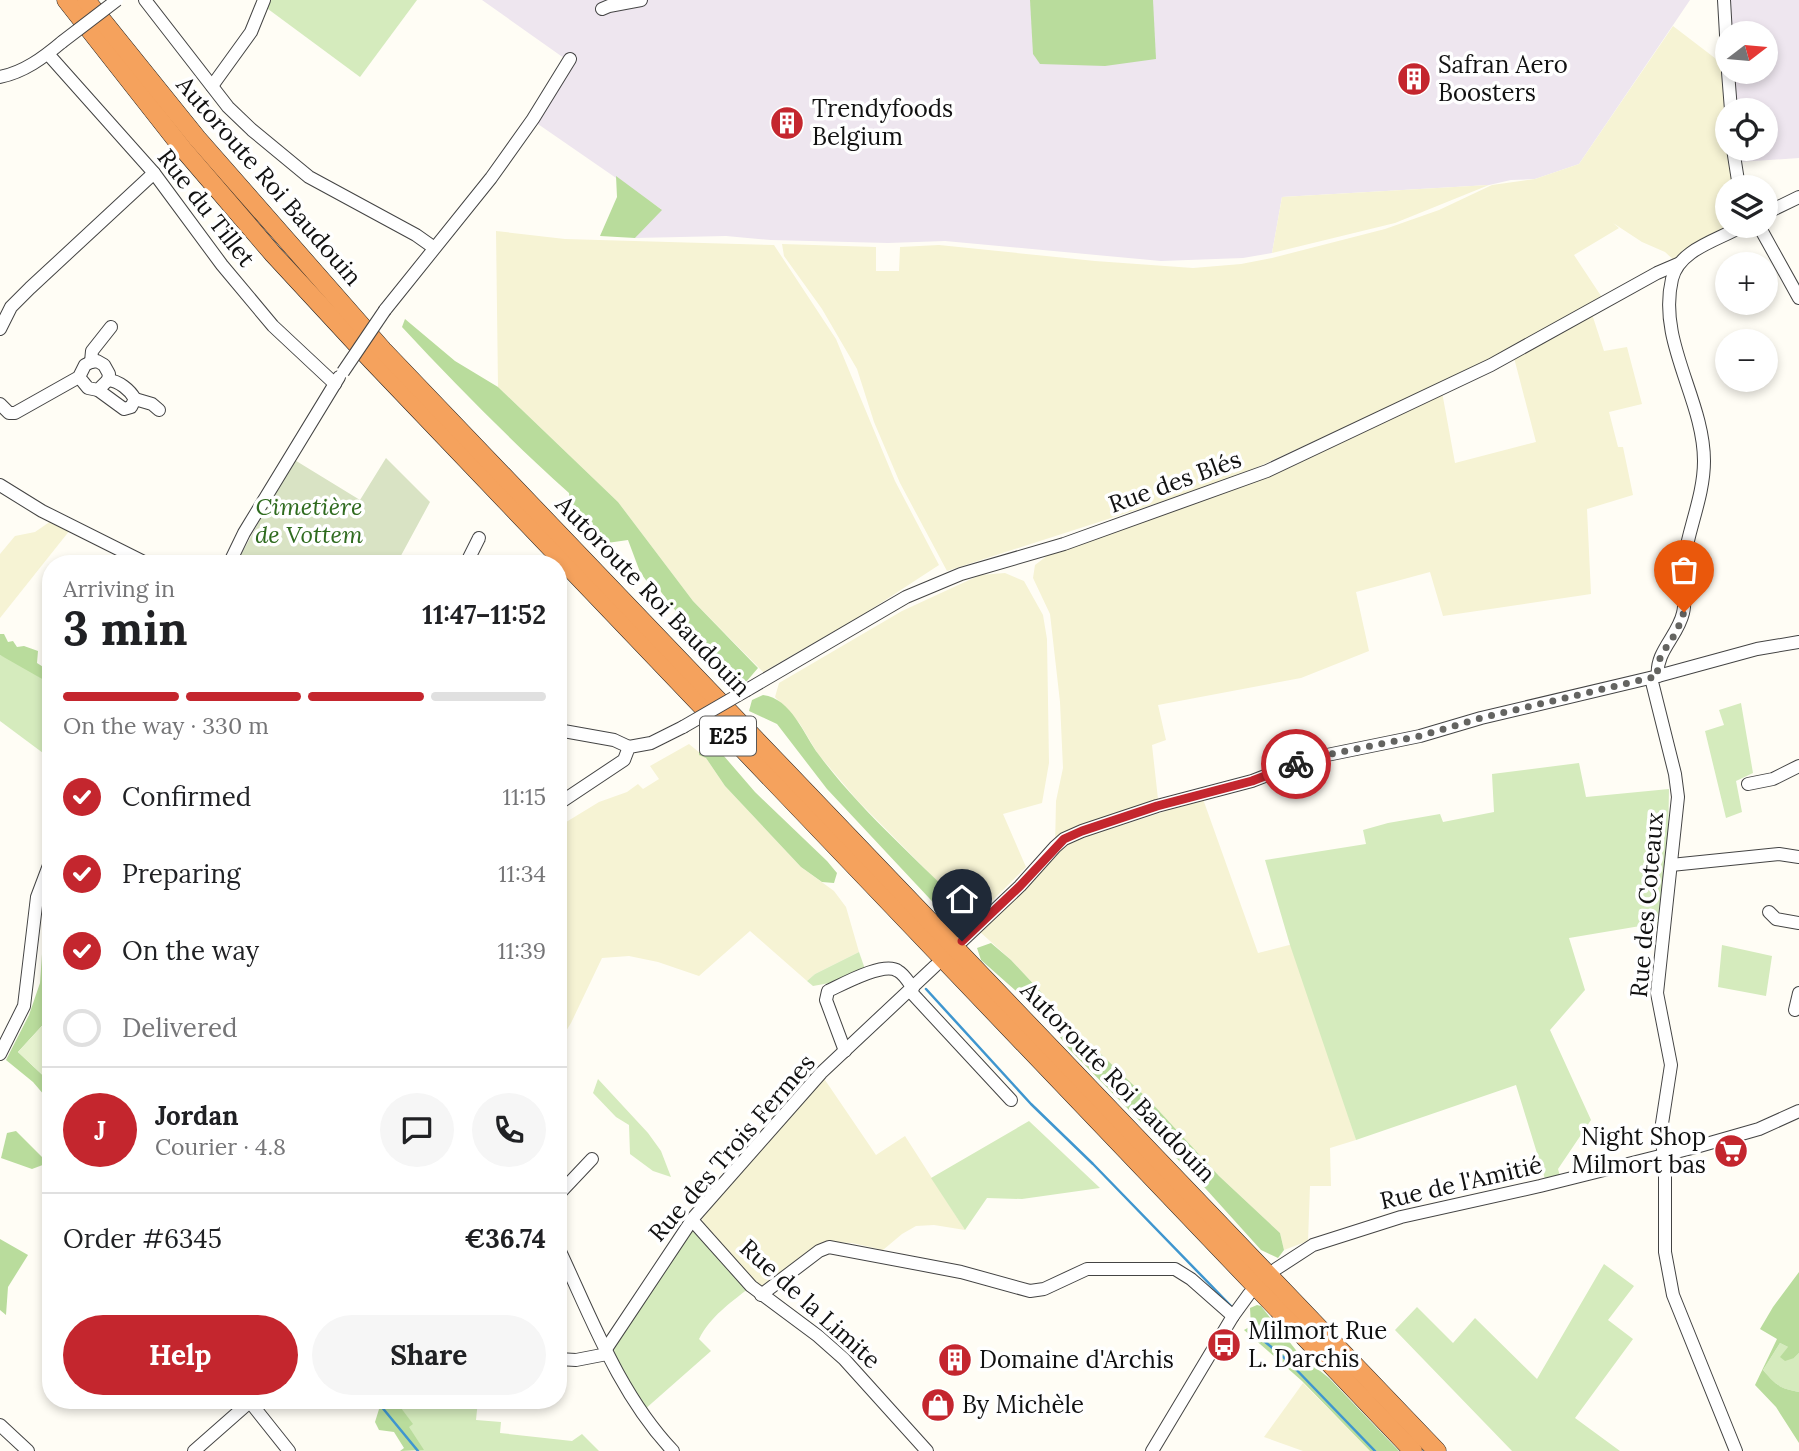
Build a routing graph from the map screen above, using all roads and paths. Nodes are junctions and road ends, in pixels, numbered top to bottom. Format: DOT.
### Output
graph roads {
  1 [pos="65,0"];
  2 [pos="86,0"];
  3 [pos="117,0"];
  4 [pos="145,0"];
  5 [pos="264,0"];
  6 [pos="641,0"];
  7 [pos="1724,0"];
  8 [pos="602,9"];
  9 [pos="1725,21"];
  10 [pos="48,54"];
  11 [pos="570,60"];
  12 [pos="0,77"];
  13 [pos="212,86"];
  14 [pos="154,173"];
  15 [pos="1799,197"];
  16 [pos="1778,207"];
  17 [pos="1718,238"];
  18 [pos="1766,238"];
  19 [pos="433,247"];
  20 [pos="1678,264"];
  21 [pos="1799,298"];
  22 [pos="111,327"];
  23 [pos="0,329"];
  24 [pos="91,362"];
  25 [pos="79,377"];
  26 [pos="108,380"];
  27 [pos="335,384"];
  28 [pos="98,390"];
  29 [pos="135,399"];
  30 [pos="0,404"];
  31 [pos="159,410"];
  32 [pos="0,485"];
  33 [pos="479,538"];
  34 [pos="130,555"];
  35 [pos="234,555"];
  36 [pos="470,555"];
  37 [pos="557,555"];
  38 [pos="567,565"];
  39 [pos="1799,642"];
  40 [pos="1654,677"];
  41 [pos="567,732"];
  42 [pos="629,747"];
  43 [pos="1799,766"];
  44 [pos="1748,784"];
  45 [pos="567,798"];
  46 [pos="1799,856"];
  47 [pos="1671,865"];
  48 [pos="42,884"];
  49 [pos="1769,912"];
  50 [pos="1799,923"];
  51 [pos="962,941"];
  52 [pos="935,966"];
  53 [pos="912,989"];
  54 [pos="1799,993"];
  55 [pos="1795,1010"];
  56 [pos="845,1051"];
  57 [pos="0,1054"];
  58 [pos="1011,1100"];
  59 [pos="1799,1111"];
  60 [pos="1663,1156"];
  61 [pos="592,1159"];
  62 [pos="567,1185"];
  63 [pos="692,1220"];
  64 [pos="567,1266"];
  65 [pos="1276,1269"];
  66 [pos="761,1294"];
  67 [pos="1249,1294"];
  68 [pos="1233,1315"];
  69 [pos="607,1352"];
  70 [pos="567,1360"];
  71 [pos="242,1409"];
  72 [pos="257,1409"];
  73 [pos="1,1427"];
  74 [pos="29,1451"];
  75 [pos="194,1451"];
  76 [pos="289,1451"];
  77 [pos="673,1451"];
  78 [pos="928,1451"];
  79 [pos="1152,1451"];
  80 [pos="1413,1451"];
  81 [pos="1437,1451"];
  82 [pos="1736,1451"];
  1 -- 37 [label="highway, Autoroute Roi Baudouin / E25"];
  2 -- 81 [label="highway, Autoroute Roi Baudouin / E25"];
  3 -- 10 [label="street, bridge"];
  4 -- 13 [label="street"];
  5 -- 13 [label="street"];
  6 -- 8 [label="street"];
  7 -- 9 [label="street"];
  10 -- 12 [label="street"];
  10 -- 14 [label="street, Rue du Tillet"];
  11 -- 19 [label="street"];
  13 -- 19 [label="street"];
  14 -- 23 [label="street"];
  14 -- 27 [label="street, Rue du Tillet"];
  15 -- 16 [label="street"];
  17 -- 20 [label="street, Rue des Blés"];
  18 -- 21 [label="street"];
  19 -- 27 [label="street, bridge"];
  20 -- 40 [label="street"];
  20 -- 42 [label="street, Rue des Blés, bridge"];
  22 -- 24 [label="street"];
  24 -- 25 [label="street"];
  24 -- 26 [label="street"];
  25 -- 28 [label="street"];
  25 -- 30 [label="street"];
  26 -- 28 [label="street"];
  26 -- 29 [label="street"];
  27 -- 35 [label="street"];
  28 -- 29 [label="street"];
  29 -- 31 [label="street"];
  32 -- 34 [label="street"];
  33 -- 36 [label="street"];
  38 -- 80 [label="highway, Autoroute Roi Baudouin / E25"];
  39 -- 40 [label="street"];
  40 -- 47 [label="street, Rue des Coteaux"];
  40 -- 51 [label="street"];
  41 -- 42 [label="street"];
  42 -- 45 [label="street"];
  43 -- 44 [label="street"];
  46 -- 47 [label="street"];
  47 -- 60 [label="street, Rue des Coteaux"];
  48 -- 57 [label="street"];
  49 -- 50 [label="street"];
  52 -- 53 [label="street, Rue des Trois Fermes"];
  53 -- 56 [label="street, Rue des Trois Fermes"];
  53 -- 56 [label="street"];
  53 -- 58 [label="street"];
  54 -- 55 [label="street"];
  56 -- 63 [label="street, Rue des Trois Fermes"];
  59 -- 60 [label="street, Rue de l'Amitié"];
  60 -- 65 [label="street, Rue de l'Amitié"];
  60 -- 82 [label="street, Rue des Coteaux"];
  61 -- 62 [label="street"];
  63 -- 66 [label="street, Rue de la Limite"];
  63 -- 69 [label="street, Rue des Trois Fermes"];
  64 -- 69 [label="street"];
  66 -- 68 [label="street"];
  66 -- 78 [label="street, Rue de la Limite"];
  67 -- 68 [label="street"];
  68 -- 79 [label="street"];
  69 -- 70 [label="street"];
  69 -- 77 [label="street"];
  71 -- 75 [label="street"];
  72 -- 76 [label="street"];
  73 -- 74 [label="street"];
}
